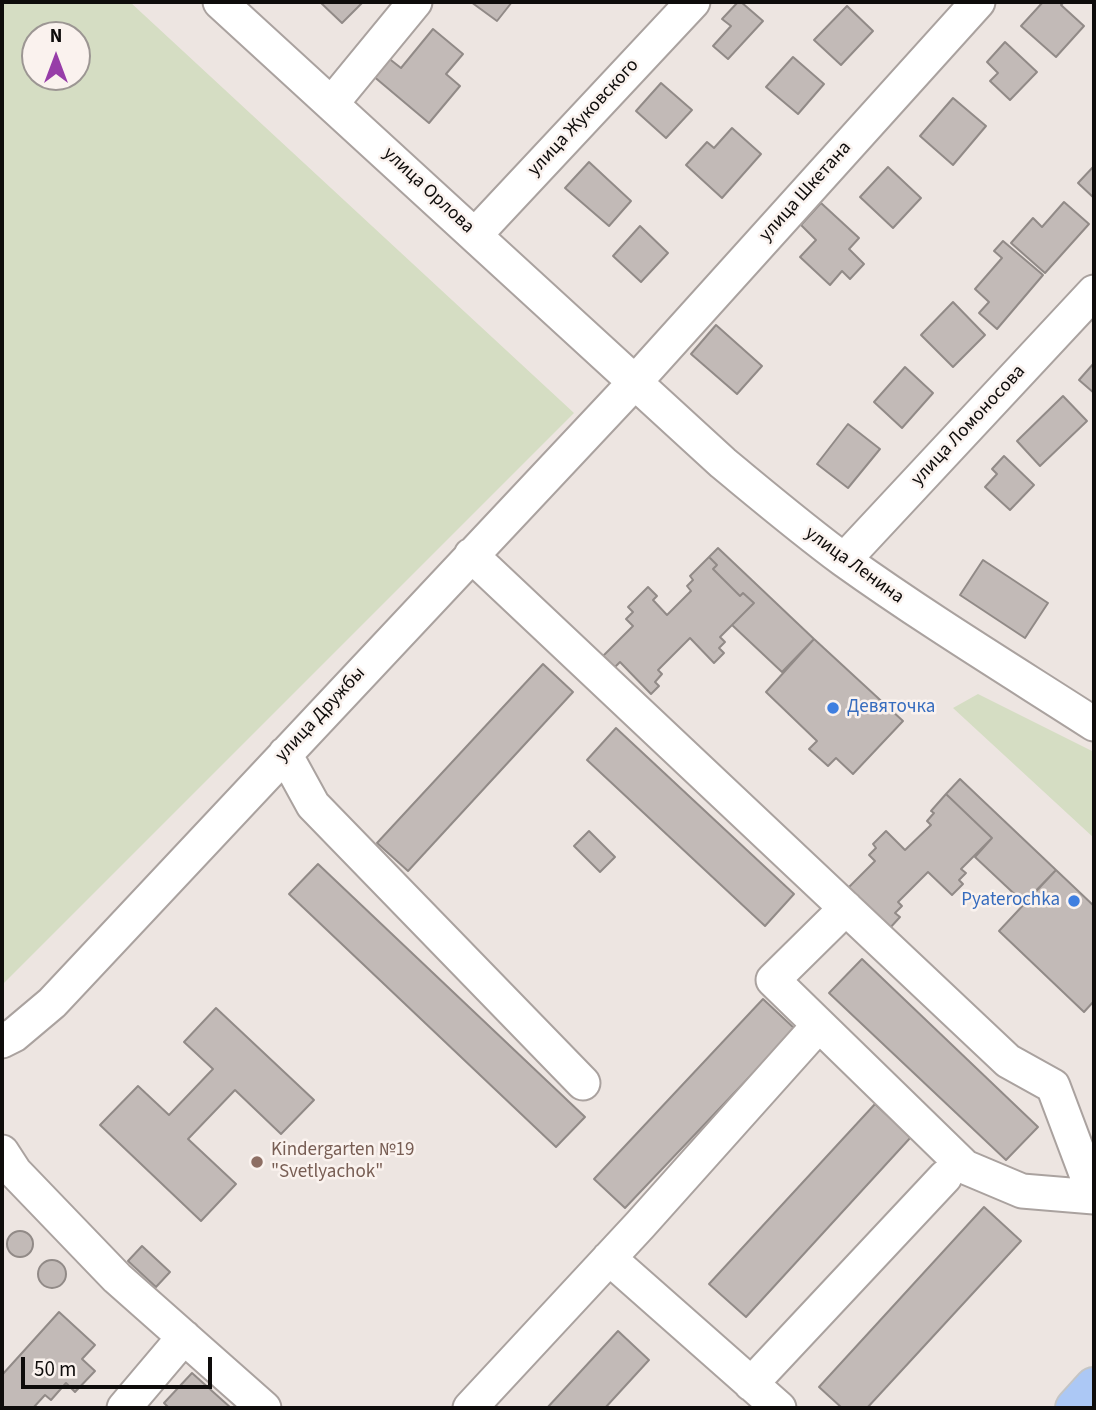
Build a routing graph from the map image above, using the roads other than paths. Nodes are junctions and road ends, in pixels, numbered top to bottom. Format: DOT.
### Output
graph roads {
  1 [pos="220,2"];
  2 [pos="415,2"];
  3 [pos="693,2"];
  4 [pos="978,2"];
  5 [pos="332,103"];
  6 [pos="475,234"];
  7 [pos="1094,292"];
  8 [pos="635,382"];
  9 [pos="471,555"];
  10 [pos="844,560"];
  11 [pos="1094,724"];
  12 [pos="285,754"];
  13 [pos="846,908"];
  14 [pos="819,1025"];
  15 [pos="2,1041"];
  16 [pos="583,1083"];
  17 [pos="2,1152"];
  18 [pos="945,1177"];
  19 [pos="1094,1196"];
  20 [pos="609,1258"];
  21 [pos="184,1337"];
  22 [pos="751,1384"];
  23 [pos="1094,1387"];
  24 [pos="124,1408"];
  25 [pos="264,1408"];
  26 [pos="470,1408"];
  27 [pos="779,1408"];
  28 [pos="1075,1408"];
  1 -- 5 [label="street, улица Орлова"];
  2 -- 5 [label="street"];
  3 -- 6 [label="street, улица Жуковского"];
  4 -- 8 [label="street, улица Шкетана"];
  5 -- 6 [label="street, улица Орлова"];
  6 -- 8 [label="street, улица Орлова"];
  7 -- 10 [label="street, улица Ломоносова"];
  8 -- 9 [label="street, улица Дружбы"];
  8 -- 10 [label="street, улица Ленина"];
  9 -- 12 [label="street, улица Дружбы"];
  9 -- 13 [label="street"];
  10 -- 11 [label="street, улица Ленина"];
  12 -- 15 [label="street, улица Дружбы"];
  12 -- 16 [label="street"];
  13 -- 14 [label="street"];
  13 -- 19 [label="street"];
  14 -- 19 [label="street"];
  14 -- 20 [label="street"];
  17 -- 21 [label="street"];
  18 -- 22 [label="street"];
  20 -- 22 [label="street"];
  20 -- 26 [label="street"];
  21 -- 24 [label="street"];
  21 -- 25 [label="street"];
  22 -- 27 [label="street"];
  23 -- 28 [label="main road"];
}
